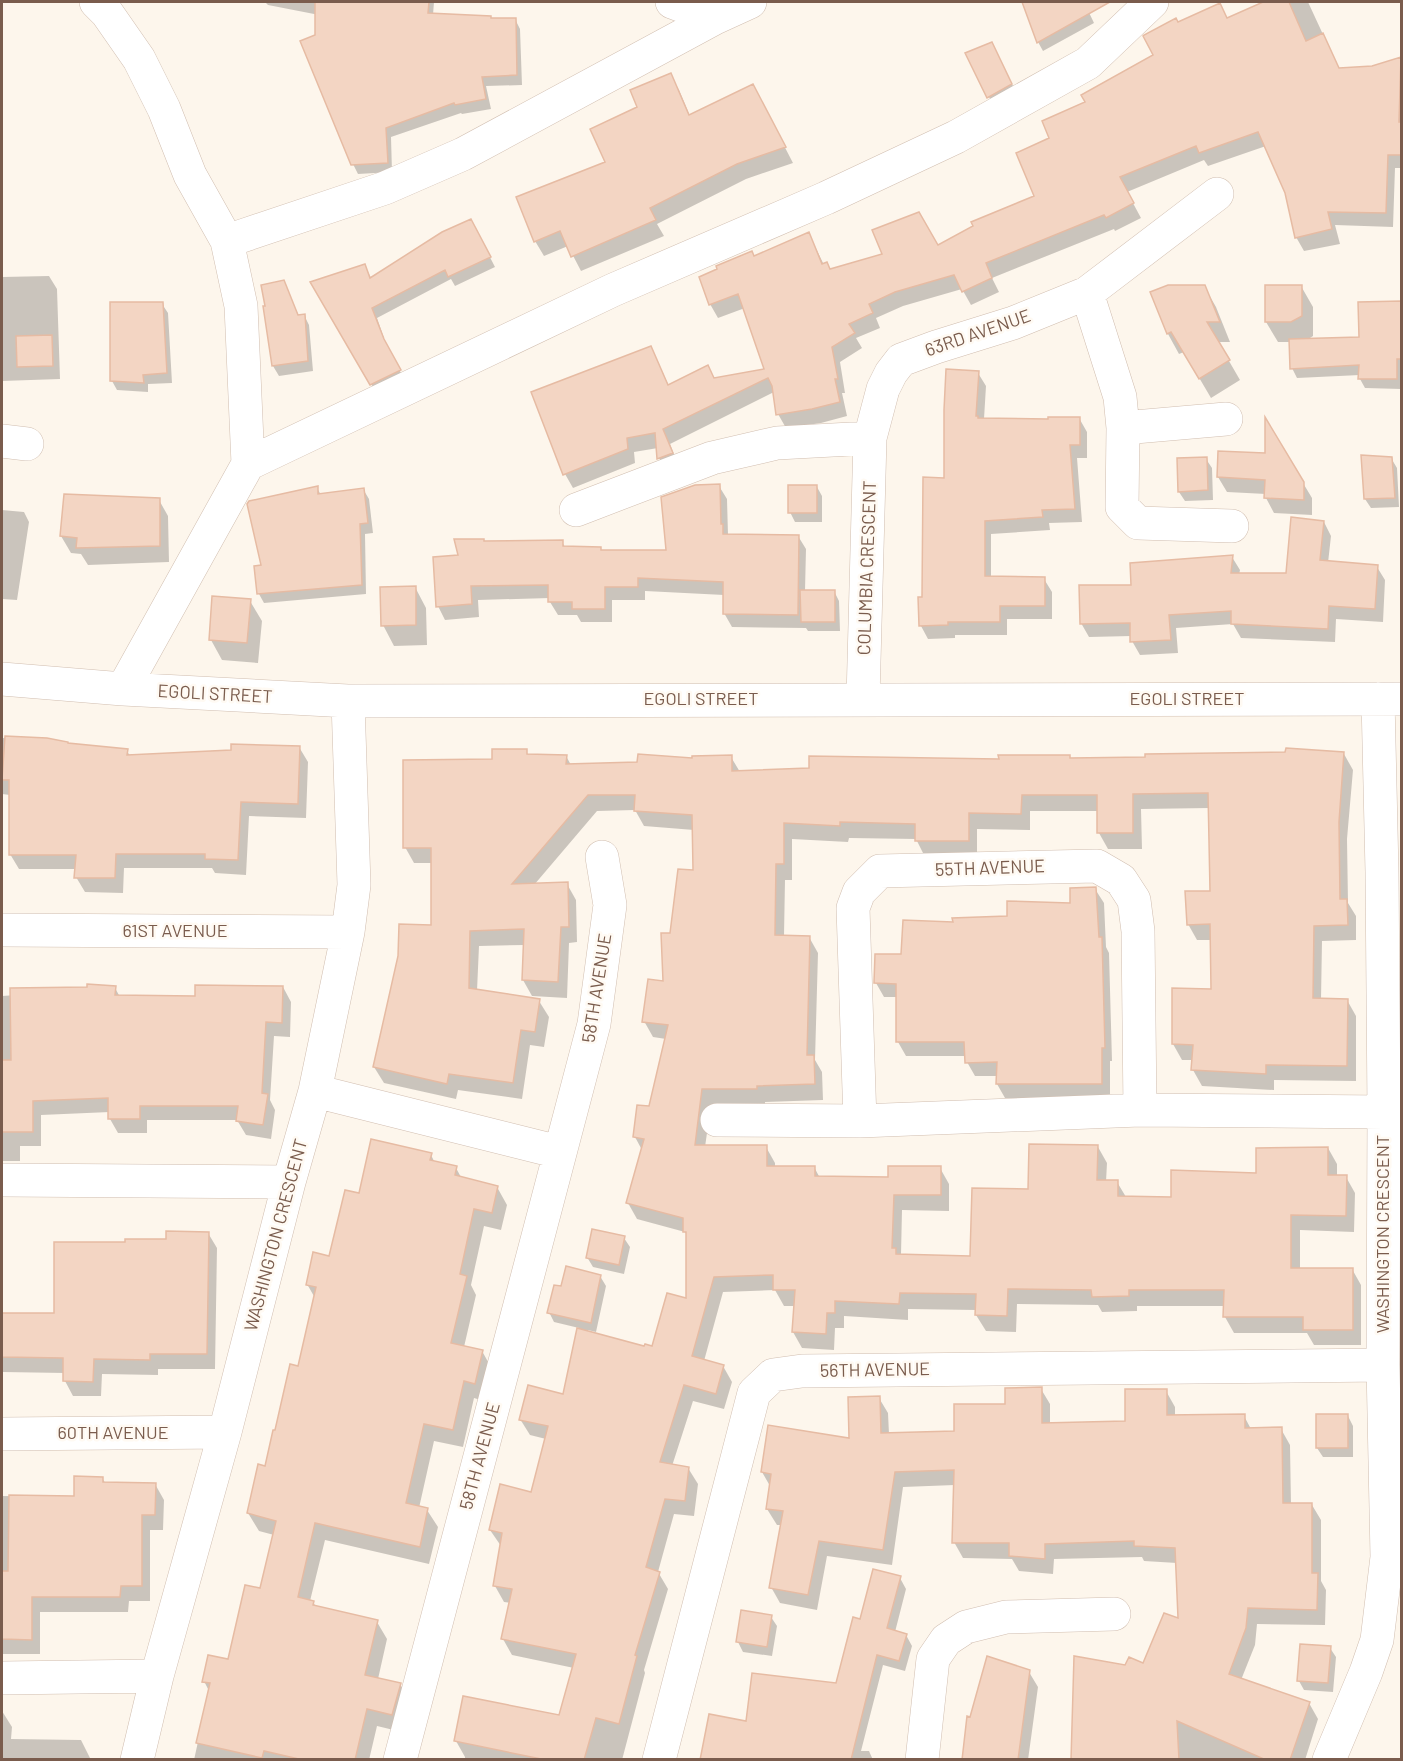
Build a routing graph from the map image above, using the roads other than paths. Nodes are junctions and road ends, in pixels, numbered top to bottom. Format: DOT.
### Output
graph roads {
  1 [pos="96,2"];
  2 [pos="672,2"];
  3 [pos="750,2"];
  4 [pos="1152,2"];
  5 [pos="715,18"];
  6 [pos="1217,194"];
  7 [pos="227,241"];
  8 [pos="1087,293"];
  9 [pos="883,389"];
  10 [pos="1226,419"];
  11 [pos="1123,428"];
  12 [pos="870,438"];
  13 [pos="248,465"];
  14 [pos="576,510"];
  15 [pos="1232,526"];
  16 [pos="2,679"];
  17 [pos="123,689"];
  18 [pos="863,699"];
  19 [pos="1390,699"];
  20 [pos="348,700"];
  21 [pos="602,857"];
  22 [pos="1392,872"];
  23 [pos="2,930"];
  24 [pos="348,932"];
  25 [pos="315,1091"];
  26 [pos="1140,1110"];
  27 [pos="1384,1112"];
  28 [pos="717,1120"];
  29 [pos="860,1121"];
  30 [pos="559,1152"];
  31 [pos="2,1180"];
  32 [pos="289,1182"];
  33 [pos="1383,1365"];
  34 [pos="225,1432"];
  35 [pos="2,1434"];
  36 [pos="1114,1614"];
  37 [pos="157,1676"];
  38 [pos="2,1678"];
  39 [pos="137,1760"];
  40 [pos="400,1760"];
  41 [pos="659,1760"];
  42 [pos="922,1760"];
  43 [pos="1329,1760"];
  1 -- 7 [label="street"];
  2 -- 5 [label="street"];
  3 -- 5 [label="street"];
  4 -- 13 [label="street"];
  5 -- 7 [label="street"];
  6 -- 8 [label="street, 63RD AVENUE"];
  7 -- 13 [label="street"];
  8 -- 9 [label="street, 63RD AVENUE"];
  8 -- 11 [label="street"];
  9 -- 12 [label="street, COLUMBIA CRESCENT"];
  10 -- 11 [label="street"];
  11 -- 15 [label="street"];
  12 -- 14 [label="street"];
  12 -- 18 [label="street, COLUMBIA CRESCENT"];
  13 -- 17 [label="street"];
  16 -- 17 [label="street, EGOLI STREET"];
  17 -- 20 [label="street, EGOLI STREET"];
  18 -- 19 [label="street, EGOLI STREET"];
  18 -- 20 [label="street, EGOLI STREET"];
  19 -- 22 [label="street, WASHINGTON CRESCENT"];
  20 -- 24 [label="street, WASHINGTON CRESCENT"];
  21 -- 30 [label="street, 58TH AVENUE"];
  22 -- 27 [label="street, WASHINGTON CRESCENT"];
  23 -- 24 [label="street, 61ST AVENUE"];
  24 -- 25 [label="street, WASHINGTON CRESCENT"];
  25 -- 30 [label="street"];
  25 -- 32 [label="street, WASHINGTON CRESCENT"];
  26 -- 27 [label="street"];
  26 -- 29 [label="street"];
  26 -- 29 [label="street, 55TH AVENUE"];
  27 -- 33 [label="street, WASHINGTON CRESCENT"];
  28 -- 29 [label="street"];
  30 -- 40 [label="street, 58TH AVENUE"];
  31 -- 32 [label="street"];
  32 -- 34 [label="street, WASHINGTON CRESCENT"];
  33 -- 41 [label="street, 56TH AVENUE"];
  33 -- 43 [label="street, WASHINGTON CRESCENT"];
  34 -- 35 [label="street, 60TH AVENUE"];
  34 -- 37 [label="street, WASHINGTON CRESCENT"];
  36 -- 42 [label="street"];
  37 -- 38 [label="street"];
  37 -- 39 [label="street, WASHINGTON CRESCENT"];
}
